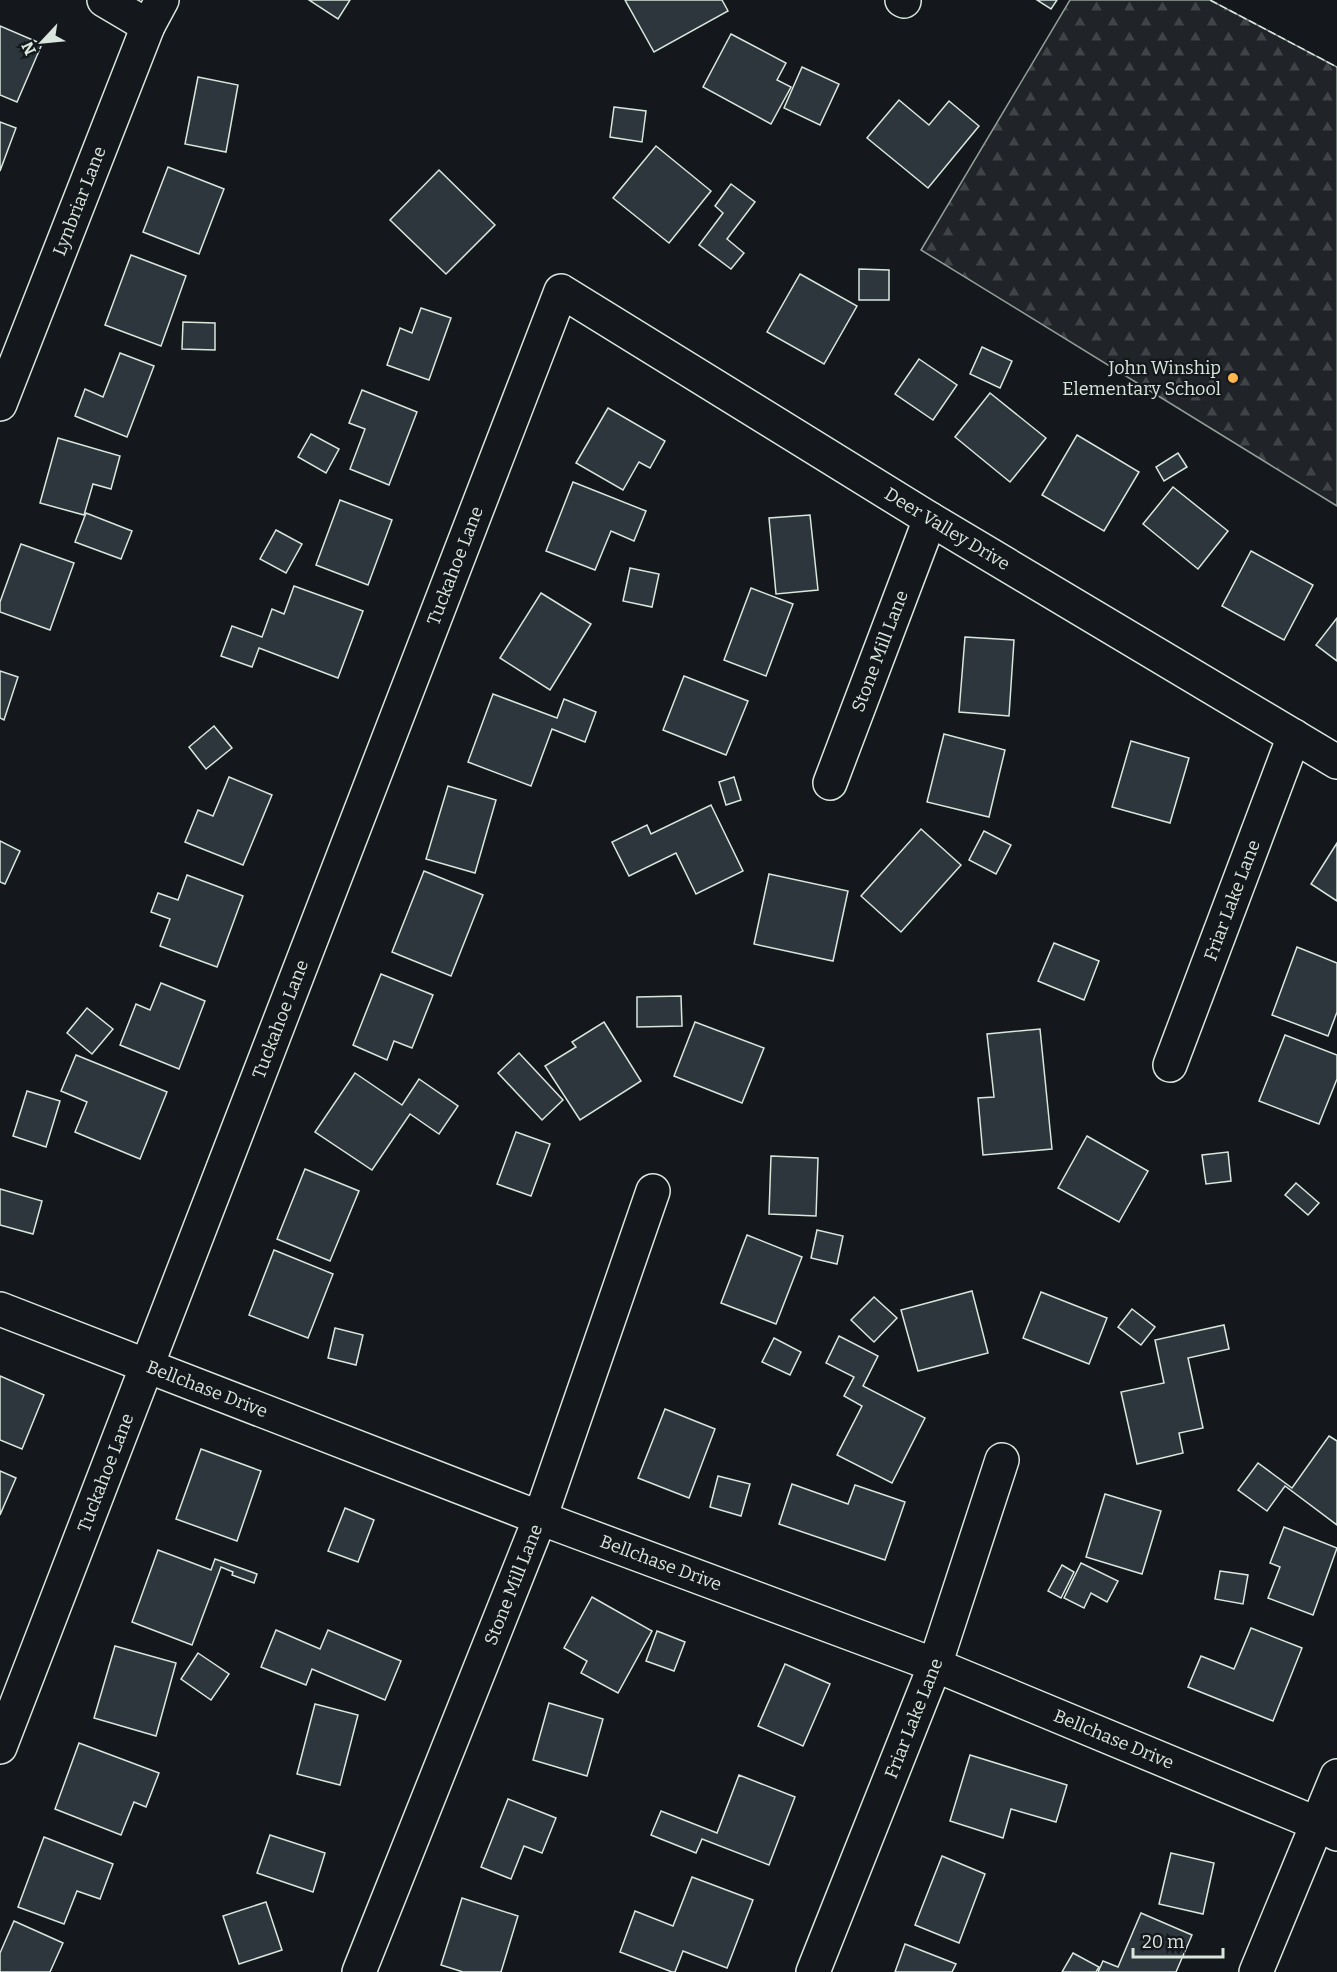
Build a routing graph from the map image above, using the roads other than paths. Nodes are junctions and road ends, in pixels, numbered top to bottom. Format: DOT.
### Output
graph roads {
  1 [pos="104,0"];
  2 [pos="155,13"];
  3 [pos="561,291"];
  4 [pos="0,404"];
  5 [pos="930,519"];
  6 [pos="1294,736"];
  7 [pos="1337,762"];
  8 [pos="830,783"];
  9 [pos="1170,1065"];
  10 [pos="653,1191"];
  11 [pos="0,1309"];
  12 [pos="146,1367"];
  13 [pos="1002,1460"];
  14 [pos="540,1518"];
  15 [pos="934,1665"];
  16 [pos="0,1748"];
  17 [pos="1337,1776"];
  18 [pos="1331,1828"];
  19 [pos="359,1972"];
  20 [pos="813,1972"];
  21 [pos="1256,1972"];
  1 -- 2 [label="street"];
  2 -- 4 [label="street, Lynbriar Lane"];
  3 -- 5 [label="street, Deer Valley Drive"];
  3 -- 12 [label="street, Tuckahoe Lane"];
  5 -- 6 [label="street, Deer Valley Drive"];
  5 -- 8 [label="street, Stone Mill Lane"];
  6 -- 7 [label="street, Deer Valley Drive"];
  6 -- 9 [label="street, Friar Lake Lane"];
  10 -- 14 [label="street, Stone Mill Lane"];
  11 -- 12 [label="street, Bellchase Drive"];
  12 -- 14 [label="street, Bellchase Drive"];
  12 -- 16 [label="street, Tuckahoe Lane"];
  13 -- 15 [label="street, Friar Lake Lane"];
  14 -- 15 [label="street, Bellchase Drive"];
  14 -- 19 [label="street, Stone Mill Lane"];
  15 -- 18 [label="street, Bellchase Drive"];
  15 -- 20 [label="street, Friar Lake Lane"];
  17 -- 18 [label="street"];
  18 -- 21 [label="street"];
}
